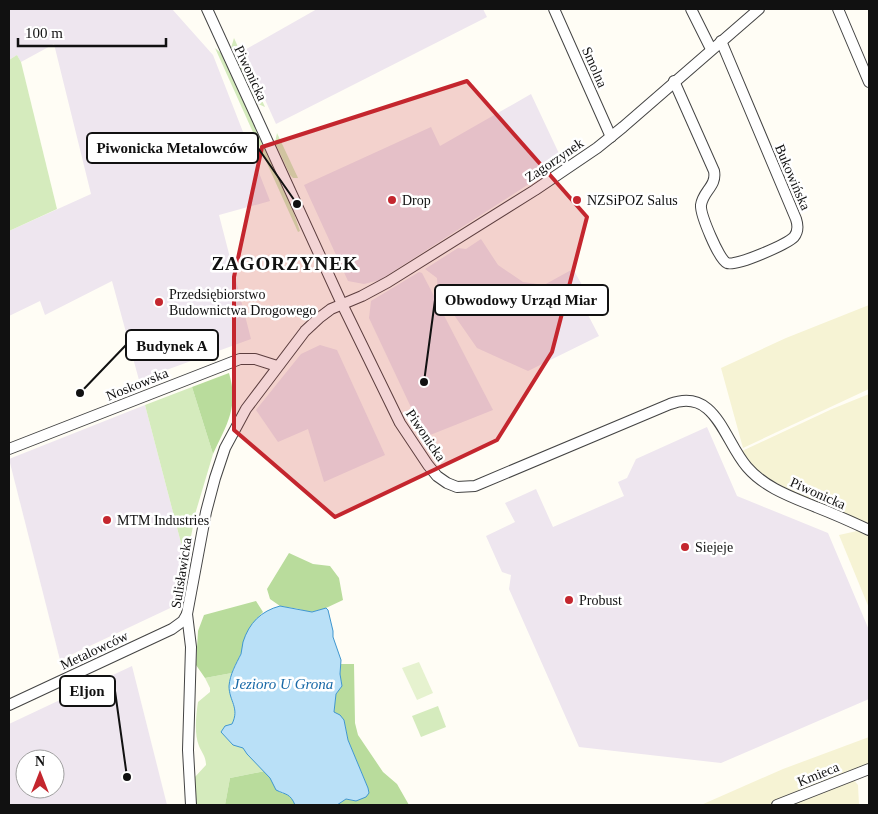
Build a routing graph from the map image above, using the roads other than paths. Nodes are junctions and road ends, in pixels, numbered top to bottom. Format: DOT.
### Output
graph roads {
  1 [pos="207,9"];
  2 [pos="554,9"];
  3 [pos="691,9"];
  4 [pos="758,9"];
  5 [pos="838,9"];
  6 [pos="721,40"];
  7 [pos="711,49"];
  8 [pos="674,81"];
  9 [pos="869,82"];
  10 [pos="611,137"];
  11 [pos="342,304"];
  12 [pos="277,366"];
  13 [pos="9,449"];
  14 [pos="869,530"];
  15 [pos="187,614"];
  16 [pos="9,705"];
  17 [pos="869,769"];
  18 [pos="191,805"];
  19 [pos="776,805"];
  1 -- 11 [label="street, Piwonicka"];
  2 -- 10 [label="street, Smolna"];
  3 -- 7 [label="street"];
  4 -- 6 [label="street, Zagorzynek"];
  5 -- 9 [label="street"];
  6 -- 7 [label="street, Zagorzynek"];
  6 -- 8 [label="street, Bukowińska"];
  7 -- 8 [label="street, Zagorzynek"];
  8 -- 10 [label="street, Zagorzynek"];
  10 -- 11 [label="street, Zagorzynek"];
  11 -- 12 [label="street, Sulisławicka"];
  11 -- 14 [label="street, Piwonicka"];
  12 -- 13 [label="street, Noskowska"];
  12 -- 15 [label="street, Sulisławicka"];
  15 -- 16 [label="street, Metalowców"];
  15 -- 18 [label="street, Sulisławicka"];
  17 -- 19 [label="street, Kmieca"];
}
